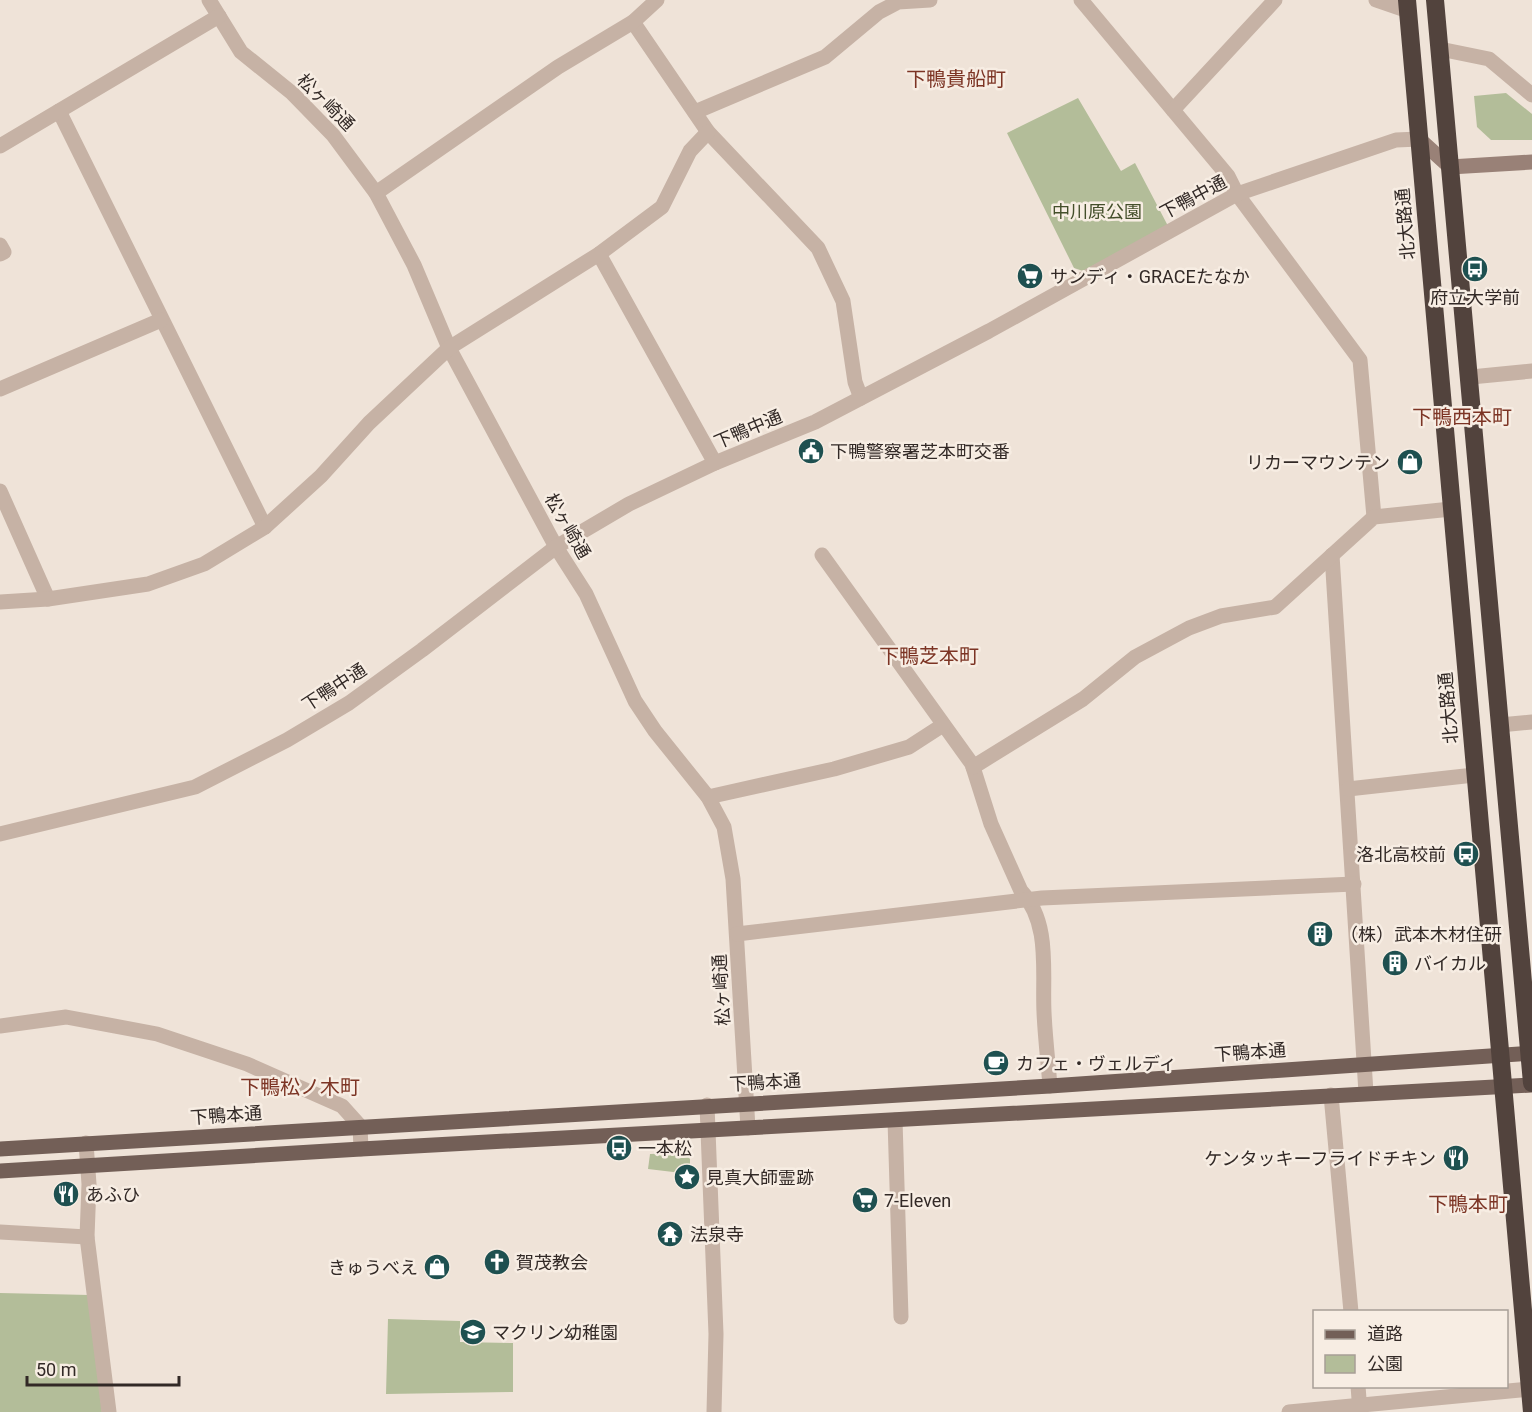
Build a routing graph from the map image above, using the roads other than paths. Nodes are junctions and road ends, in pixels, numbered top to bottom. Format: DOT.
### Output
graph roads {
  1 [pos="209,0"];
  2 [pos="657,0"];
  3 [pos="930,0"];
  4 [pos="1081,0"];
  5 [pos="1275,0"];
  6 [pos="1376,0"];
  7 [pos="1435,0"];
  8 [pos="1408,6"];
  9 [pos="219,16"];
  10 [pos="633,22"];
  11 [pos="1440,49"];
  12 [pos="1532,95"];
  13 [pos="1173,110"];
  14 [pos="58,111"];
  15 [pos="695,111"];
  16 [pos="708,132"];
  17 [pos="1419,139"];
  18 [pos="0,146"];
  19 [pos="1532,162"];
  20 [pos="1450,167"];
  21 [pos="376,193"];
  22 [pos="1237,194"];
  23 [pos="0,245"];
  24 [pos="0,254"];
  25 [pos="599,254"];
  26 [pos="161,320"];
  27 [pos="449,348"];
  28 [pos="1532,371"];
  29 [pos="1471,377"];
  30 [pos="0,389"];
  31 [pos="861,398"];
  32 [pos="715,463"];
  33 [pos="0,491"];
  34 [pos="1451,509"];
  35 [pos="1374,517"];
  36 [pos="265,527"];
  37 [pos="556,547"];
  38 [pos="822,555"];
  39 [pos="1332,555"];
  40 [pos="48,599"];
  41 [pos="0,602"];
  42 [pos="1532,722"];
  43 [pos="1500,724"];
  44 [pos="943,726"];
  45 [pos="973,767"];
  46 [pos="1474,775"];
  47 [pos="1348,789"];
  48 [pos="708,797"];
  49 [pos="0,834"];
  50 [pos="1354,884"];
  51 [pos="1029,900"];
  52 [pos="737,934"];
  53 [pos="0,1026"];
  54 [pos="1531,1053"];
  55 [pos="1499,1056"];
  56 [pos="1364,1064"];
  57 [pos="1532,1084"];
  58 [pos="1050,1086"];
  59 [pos="1502,1086"];
  60 [pos="1366,1093"];
  61 [pos="1332,1095"];
  62 [pos="746,1103"];
  63 [pos="707,1105"];
  64 [pos="895,1120"];
  65 [pos="360,1126"];
  66 [pos="748,1128"];
  67 [pos="708,1130"];
  68 [pos="86,1143"];
  69 [pos="0,1149"];
  70 [pos="361,1149"];
  71 [pos="88,1166"];
  72 [pos="0,1171"];
  73 [pos="0,1232"];
  74 [pos="87,1237"];
  75 [pos="1351,1310"];
  76 [pos="901,1317"];
  77 [pos="1358,1388"];
  78 [pos="1530,1389"];
  79 [pos="1359,1409"];
  80 [pos="109,1412"];
  81 [pos="714,1412"];
  82 [pos="1289,1412"];
  83 [pos="1532,1412"];
  1 -- 9 [label="street, 松ヶ崎通"];
  2 -- 10 [label="street"];
  3 -- 15 [label="street"];
  4 -- 13 [label="street"];
  5 -- 13 [label="street"];
  6 -- 8 [label="street"];
  7 -- 11 [label="highway"];
  8 -- 17 [label="highway, 北大路通"];
  9 -- 14 [label="street"];
  9 -- 21 [label="street, 松ヶ崎通"];
  10 -- 15 [label="street"];
  10 -- 21 [label="street"];
  11 -- 12 [label="street"];
  11 -- 20 [label="highway"];
  13 -- 22 [label="street"];
  14 -- 18 [label="street"];
  14 -- 26 [label="street"];
  15 -- 16 [label="street"];
  16 -- 25 [label="street"];
  16 -- 31 [label="street"];
  17 -- 20 [label="street"];
  17 -- 22 [label="street, 下鴨中通"];
  17 -- 34 [label="highway, 北大路通"];
  19 -- 20 [label="street"];
  20 -- 29 [label="highway"];
  21 -- 27 [label="street, 松ヶ崎通"];
  22 -- 31 [label="street, 下鴨中通"];
  22 -- 35 [label="street"];
  23 -- 24 [label="street"];
  25 -- 27 [label="street"];
  25 -- 32 [label="street"];
  26 -- 30 [label="street"];
  26 -- 36 [label="street"];
  27 -- 36 [label="street"];
  27 -- 37 [label="street, 松ヶ崎通"];
  28 -- 29 [label="street"];
  29 -- 43 [label="highway"];
  31 -- 32 [label="street, 下鴨中通"];
  32 -- 37 [label="street, 下鴨中通"];
  33 -- 40 [label="street"];
  34 -- 35 [label="street"];
  34 -- 46 [label="highway, 北大路通"];
  35 -- 39 [label="street"];
  36 -- 40 [label="street"];
  37 -- 48 [label="street, 松ヶ崎通"];
  37 -- 49 [label="street, 下鴨中通"];
  38 -- 44 [label="street"];
  39 -- 45 [label="street"];
  39 -- 47 [label="street"];
  40 -- 41 [label="street"];
  42 -- 43 [label="street"];
  43 -- 54 [label="highway"];
  44 -- 45 [label="street"];
  44 -- 48 [label="street"];
  45 -- 51 [label="street"];
  46 -- 47 [label="street"];
  46 -- 55 [label="highway, 北大路通"];
  47 -- 50 [label="street"];
  48 -- 52 [label="street, 松ヶ崎通"];
  50 -- 51 [label="street"];
  50 -- 56 [label="street"];
  51 -- 52 [label="street"];
  51 -- 58 [label="street"];
  52 -- 62 [label="street, 松ヶ崎通"];
  53 -- 65 [label="street"];
  54 -- 55 [label="main road, 下鴨本通"];
  54 -- 57 [label="highway"];
  55 -- 56 [label="main road, 下鴨本通"];
  55 -- 59 [label="highway, 北大路通"];
  56 -- 58 [label="main road, 下鴨本通"];
  56 -- 60 [label="street"];
  57 -- 59 [label="main road"];
  58 -- 62 [label="main road, 下鴨本通"];
  59 -- 60 [label="main road"];
  59 -- 78 [label="highway, 北大路通"];
  60 -- 61 [label="main road"];
  61 -- 64 [label="main road"];
  61 -- 75 [label="street"];
  62 -- 63 [label="main road, 下鴨本通"];
  62 -- 66 [label="street, 松ヶ崎通"];
  63 -- 65 [label="main road, 下鴨本通"];
  63 -- 67 [label="street"];
  64 -- 66 [label="main road"];
  64 -- 76 [label="street"];
  65 -- 68 [label="main road, 下鴨本通"];
  65 -- 70 [label="street"];
  66 -- 67 [label="main road"];
  67 -- 70 [label="main road"];
  67 -- 81 [label="street"];
  68 -- 69 [label="main road, 下鴨本通"];
  68 -- 71 [label="street"];
  70 -- 71 [label="main road"];
  71 -- 72 [label="main road"];
  71 -- 74 [label="street"];
  73 -- 74 [label="street"];
  74 -- 80 [label="street"];
  77 -- 79 [label="street"];
  78 -- 79 [label="street"];
  78 -- 83 [label="highway, 北大路通"];
  79 -- 82 [label="street"];
}
